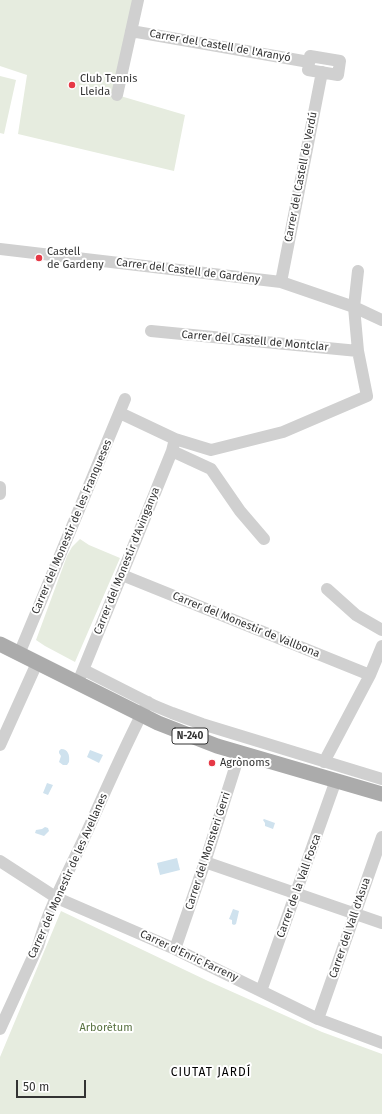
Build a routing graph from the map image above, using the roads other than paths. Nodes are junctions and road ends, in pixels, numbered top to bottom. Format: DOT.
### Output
graph roads {
  1 [pos="138,0"];
  2 [pos="131,31"];
  3 [pos="309,62"];
  4 [pos="322,72"];
  5 [pos="117,95"];
  6 [pos="0,249"];
  7 [pos="358,271"];
  8 [pos="281,282"];
  9 [pos="354,307"];
  10 [pos="382,320"];
  11 [pos="151,331"];
  12 [pos="358,351"];
  13 [pos="125,399"];
  14 [pos="120,413"];
  15 [pos="175,439"];
  16 [pos="172,451"];
  17 [pos="0,487"];
  18 [pos="0,494"];
  19 [pos="264,539"];
  20 [pos="122,574"];
  21 [pos="327,589"];
  22 [pos="382,630"];
  23 [pos="0,644"];
  24 [pos="382,646"];
  25 [pos="19,654"];
  26 [pos="38,663"];
  27 [pos="84,670"];
  28 [pos="370,675"];
  29 [pos="77,683"];
  30 [pos="148,702"];
  31 [pos="141,715"];
  32 [pos="0,745"];
  33 [pos="285,750"];
  34 [pos="240,752"];
  35 [pos="324,762"];
  36 [pos="310,773"];
  37 [pos="382,779"];
  38 [pos="336,780"];
  39 [pos="382,794"];
  40 [pos="382,838"];
  41 [pos="0,861"];
  42 [pos="205,862"];
  43 [pos="296,893"];
  44 [pos="57,898"];
  45 [pos="355,914"];
  46 [pos="382,923"];
  47 [pos="175,949"];
  48 [pos="261,991"];
  49 [pos="318,1019"];
  50 [pos="0,1029"];
  51 [pos="382,1043"];
  1 -- 2 [label="street"];
  2 -- 3 [label="street, Carrer del Castell de l'Aranyó"];
  2 -- 5 [label="street"];
  3 -- 4 [label="street"];
  3 -- 4 [label="street, Carrer del Castell de l'Aranyó"];
  4 -- 8 [label="street, Carrer del Castell de Verdú"];
  6 -- 8 [label="street, Carrer del Castell de Gardeny"];
  7 -- 9 [label="street"];
  8 -- 9 [label="street, Carrer del Castell de Gardeny"];
  9 -- 10 [label="street, Carrer del Castell de Gardeny"];
  9 -- 12 [label="street"];
  11 -- 12 [label="street, Carrer del Castell de Montclar"];
  12 -- 15 [label="street"];
  13 -- 14 [label="street, Carrer del Monestir de les Franqueses"];
  14 -- 15 [label="street"];
  14 -- 25 [label="street, Carrer del Monestir de les Franqueses"];
  15 -- 16 [label="street, Carrer del Monestir d'Avinganya"];
  16 -- 19 [label="street"];
  16 -- 20 [label="street, Carrer del Monestir d'Avinganya"];
  17 -- 18 [label="street"];
  20 -- 27 [label="street, Carrer del Monestir d'Avinganya"];
  20 -- 28 [label="street, Carrer del Monestir de Vallbona"];
  21 -- 22 [label="street"];
  23 -- 25 [label="main road, N-240"];
  24 -- 28 [label="street"];
  25 -- 26 [label="main road, N-240"];
  26 -- 29 [label="main road, N-240"];
  26 -- 32 [label="street"];
  27 -- 29 [label="street, Carrer del Monestir d'Avinganya"];
  27 -- 30 [label="street"];
  28 -- 35 [label="street"];
  29 -- 31 [label="main road, N-240"];
  30 -- 31 [label="street, Carrer del Monestir de les Avellanes"];
  30 -- 33 [label="street"];
  31 -- 34 [label="main road, N-240"];
  31 -- 44 [label="street, Carrer del Monestir de les Avellanes"];
  33 -- 35 [label="street"];
  33 -- 36 [label="street"];
  34 -- 36 [label="main road, N-240"];
  34 -- 42 [label="street, Carrer del Monsteri Gerri"];
  35 -- 37 [label="street"];
  36 -- 38 [label="main road, N-240"];
  38 -- 39 [label="main road, N-240"];
  38 -- 43 [label="street, Carrer de la Vall Fosca"];
  40 -- 45 [label="street, Carrer del Vall d'Asua"];
  41 -- 44 [label="street, Carrer d'Enric Farreny"];
  42 -- 43 [label="street"];
  42 -- 47 [label="street, Carrer del Monsteri Gerri"];
  43 -- 45 [label="street"];
  43 -- 48 [label="street, Carrer de la Vall Fosca"];
  44 -- 47 [label="street, Carrer d'Enric Farreny"];
  44 -- 50 [label="street, Carrer del Monestir de les Avellanes"];
  45 -- 46 [label="street"];
  45 -- 49 [label="street, Carrer del Vall d'Asua"];
  47 -- 48 [label="street, Carrer d'Enric Farreny"];
  48 -- 49 [label="street, Carrer d'Enric Farreny"];
  49 -- 51 [label="street, Carrer d'Enric Farreny"];
}
